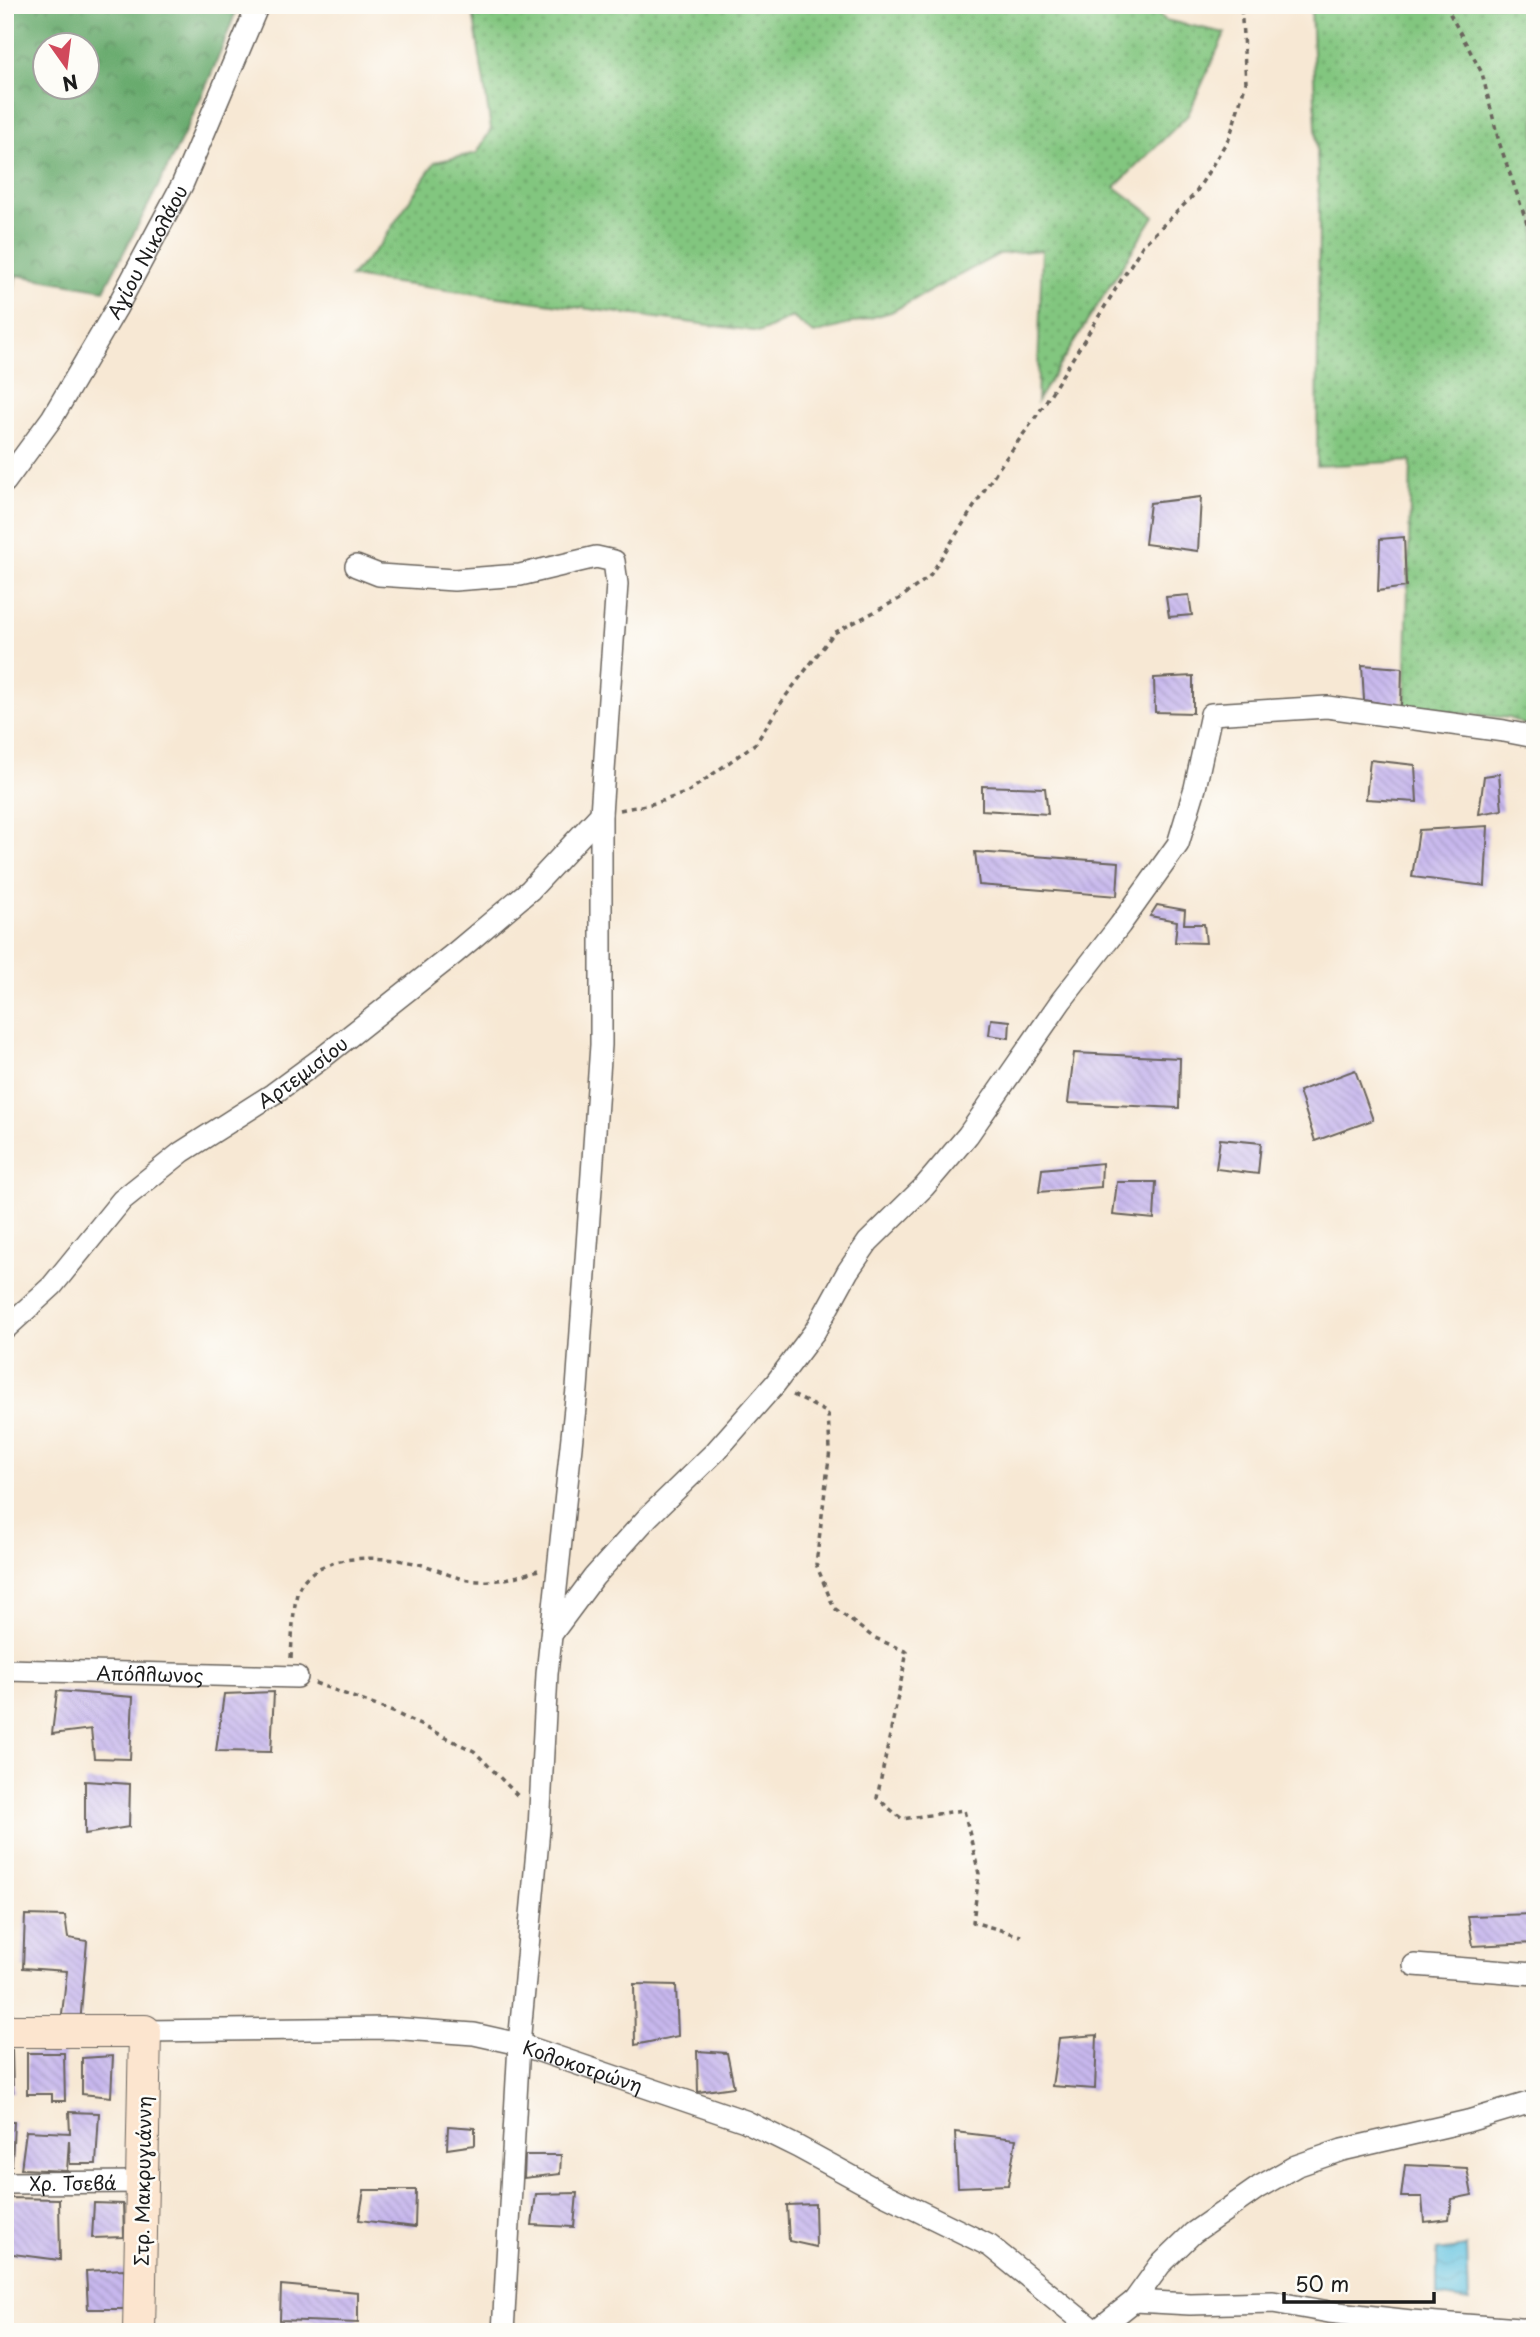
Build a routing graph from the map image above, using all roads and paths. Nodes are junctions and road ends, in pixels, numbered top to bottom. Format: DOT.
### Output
graph roads {
  1 [pos="258,5"];
  2 [pos="1241,5"];
  3 [pos="1445,5"];
  4 [pos="1535,246"];
  5 [pos="5,482"];
  6 [pos="356,566"];
  7 [pos="1535,737"];
  8 [pos="601,814"];
  9 [pos="5,1329"];
  10 [pos="775,1384"];
  11 [pos="560,1563"];
  12 [pos="552,1634"];
  13 [pos="5,1670"];
  14 [pos="297,1677"];
  15 [pos="539,1829"];
  16 [pos="1021,1936"];
  17 [pos="1414,1965"];
  18 [pos="1535,1974"];
  19 [pos="5,2031"];
  20 [pos="145,2031"];
  21 [pos="519,2044"];
  22 [pos="1535,2101"];
  23 [pos="142,2182"];
  24 [pos="5,2183"];
  25 [pos="1134,2301"];
  26 [pos="1328,2322"];
  27 [pos="1535,2330"];
  28 [pos="1096,2331"];
  29 [pos="139,2332"];
  30 [pos="503,2332"];
  1 -- 5 [label="street, Αγίου Νικολάου"];
  2 -- 8 [label="path"];
  3 -- 4 [label="path"];
  6 -- 8 [label="street"];
  7 -- 10 [label="street"];
  8 -- 9 [label="street, Αρτεμισίου"];
  8 -- 11 [label="street"];
  10 -- 12 [label="street"];
  10 -- 16 [label="path"];
  11 -- 12 [label="street"];
  11 -- 14 [label="path"];
  12 -- 15 [label="street"];
  13 -- 14 [label="street, Απόλλωνος"];
  14 -- 15 [label="path"];
  15 -- 21 [label="street"];
  17 -- 18 [label="street"];
  19 -- 20 [label="street, Κολοκοτρώνη"];
  20 -- 21 [label="street, Κολοκοτρώνη"];
  20 -- 23 [label="street, Στρ. Μακρυγιάννη"];
  21 -- 28 [label="street, Κολοκοτρώνη"];
  21 -- 30 [label="street"];
  22 -- 25 [label="street"];
  23 -- 24 [label="street, Χρ. Τσεβά"];
  23 -- 29 [label="street, Στρ. Μακρυγιάννη"];
  25 -- 26 [label="street"];
  25 -- 28 [label="street"];
  26 -- 27 [label="street"];
}
